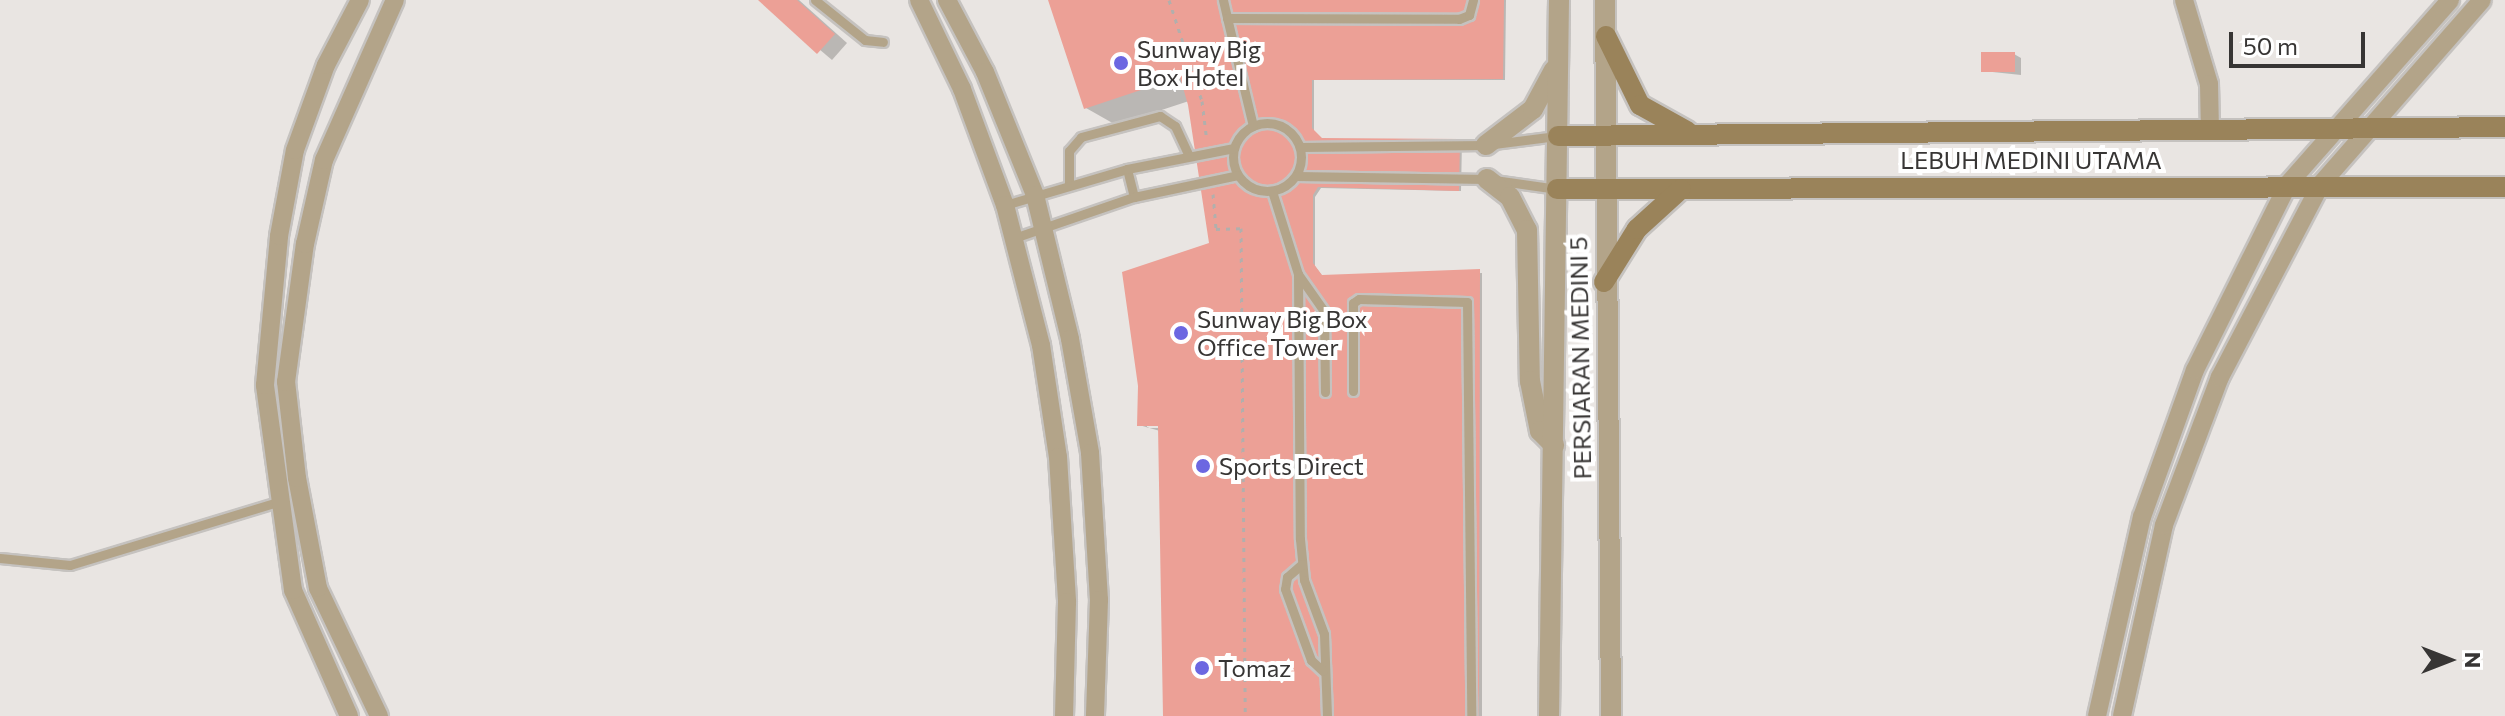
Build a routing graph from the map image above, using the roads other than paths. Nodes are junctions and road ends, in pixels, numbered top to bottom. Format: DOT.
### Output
graph roads {
  1 [pos="360,0"];
  2 [pos="395,0"];
  3 [pos="815,0"];
  4 [pos="919,0"];
  5 [pos="947,0"];
  6 [pos="1223,0"];
  7 [pos="1473,0"];
  8 [pos="1559,0"];
  9 [pos="1605,0"];
  10 [pos="2184,0"];
  11 [pos="2450,0"];
  12 [pos="2482,0"];
  13 [pos="1227,18"];
  14 [pos="1606,36"];
  15 [pos="883,42"];
  16 [pos="1558,59"];
  17 [pos="1253,126"];
  18 [pos="2368,126"];
  19 [pos="2333,127"];
  20 [pos="2505,127"];
  21 [pos="1687,131"];
  22 [pos="2210,131"];
  23 [pos="1606,135"];
  24 [pos="1558,136"];
  25 [pos="1486,145"];
  26 [pos="1300,147"];
  27 [pos="1234,148"];
  28 [pos="1189,156"];
  29 [pos="1127,169"];
  30 [pos="1238,175"];
  31 [pos="1296,176"];
  32 [pos="1487,179"];
  33 [pos="2288,184"];
  34 [pos="2321,184"];
  35 [pos="1069,185"];
  36 [pos="2505,187"];
  37 [pos="1557,189"];
  38 [pos="1681,189"];
  39 [pos="1605,190"];
  40 [pos="1272,191"];
  41 [pos="1035,195"];
  42 [pos="1134,197"];
  43 [pos="1005,205"];
  44 [pos="1045,228"];
  45 [pos="1014,238"];
  46 [pos="1298,274"];
  47 [pos="1604,282"];
  48 [pos="1353,391"];
  49 [pos="1325,392"];
  50 [pos="1554,445"];
  51 [pos="277,502"];
  52 [pos="0,558"];
  53 [pos="1302,564"];
  54 [pos="1323,671"];
  55 [pos="349,716"];
  56 [pos="379,716"];
  57 [pos="1064,716"];
  58 [pos="1095,716"];
  59 [pos="1327,716"];
  60 [pos="1471,716"];
  61 [pos="1549,716"];
  62 [pos="1611,716"];
  63 [pos="2097,716"];
  64 [pos="2122,716"];
  1 -- 51 [label="street"];
  2 -- 56 [label="street"];
  3 -- 15 [label="lane"];
  4 -- 43 [label="street"];
  5 -- 41 [label="street"];
  6 -- 13 [label="lane"];
  7 -- 13 [label="lane"];
  8 -- 16 [label="street, PERSIARAN MEDINI 5"];
  9 -- 14 [label="street, PERSIARAN MEDINI 5"];
  10 -- 22 [label="street"];
  11 -- 19 [label="street"];
  12 -- 18 [label="street"];
  13 -- 17 [label="lane"];
  14 -- 21 [label="main road"];
  14 -- 23 [label="street, PERSIARAN MEDINI 5"];
  16 -- 24 [label="street, PERSIARAN MEDINI 5"];
  16 -- 25 [label="street"];
  17 -- 26 [label="lane"];
  17 -- 27 [label="lane"];
  18 -- 19 [label="main road, LEBUH MEDINI UTAMA"];
  18 -- 20 [label="main road, LEBUH MEDINI UTAMA"];
  18 -- 34 [label="street"];
  19 -- 22 [label="main road, LEBUH MEDINI UTAMA"];
  19 -- 33 [label="street"];
  21 -- 22 [label="main road, LEBUH MEDINI UTAMA"];
  21 -- 23 [label="main road, LEBUH MEDINI UTAMA"];
  23 -- 24 [label="main road, LEBUH MEDINI UTAMA"];
  23 -- 39 [label="street, PERSIARAN MEDINI 5"];
  24 -- 25 [label="lane"];
  24 -- 37 [label="street, PERSIARAN MEDINI 5"];
  25 -- 26 [label="lane"];
  26 -- 31 [label="lane"];
  27 -- 28 [label="lane"];
  27 -- 30 [label="lane"];
  28 -- 29 [label="lane"];
  28 -- 35 [label="lane"];
  29 -- 35 [label="lane"];
  29 -- 42 [label="lane"];
  30 -- 40 [label="lane"];
  30 -- 42 [label="lane"];
  31 -- 32 [label="lane"];
  31 -- 40 [label="lane"];
  32 -- 37 [label="lane"];
  32 -- 50 [label="street"];
  33 -- 34 [label="main road, LEBUH MEDINI UTAMA"];
  33 -- 38 [label="main road, LEBUH MEDINI UTAMA"];
  33 -- 63 [label="street"];
  34 -- 36 [label="main road, LEBUH MEDINI UTAMA"];
  34 -- 64 [label="street"];
  35 -- 41 [label="lane"];
  37 -- 39 [label="main road, LEBUH MEDINI UTAMA"];
  37 -- 50 [label="street, PERSIARAN MEDINI 5"];
  38 -- 39 [label="main road, LEBUH MEDINI UTAMA"];
  38 -- 47 [label="main road"];
  39 -- 47 [label="street, PERSIARAN MEDINI 5"];
  40 -- 46 [label="lane"];
  41 -- 43 [label="lane"];
  41 -- 44 [label="street"];
  42 -- 44 [label="lane"];
  43 -- 45 [label="street"];
  44 -- 45 [label="lane"];
  44 -- 58 [label="street"];
  45 -- 57 [label="street"];
  46 -- 49 [label="lane"];
  46 -- 53 [label="lane"];
  47 -- 62 [label="street, PERSIARAN MEDINI 5"];
  48 -- 60 [label="lane"];
  50 -- 61 [label="street, PERSIARAN MEDINI 5"];
  51 -- 52 [label="lane"];
  51 -- 55 [label="street"];
  53 -- 54 [label="lane"];
  53 -- 54 [label="lane"];
  54 -- 59 [label="lane"];
}
